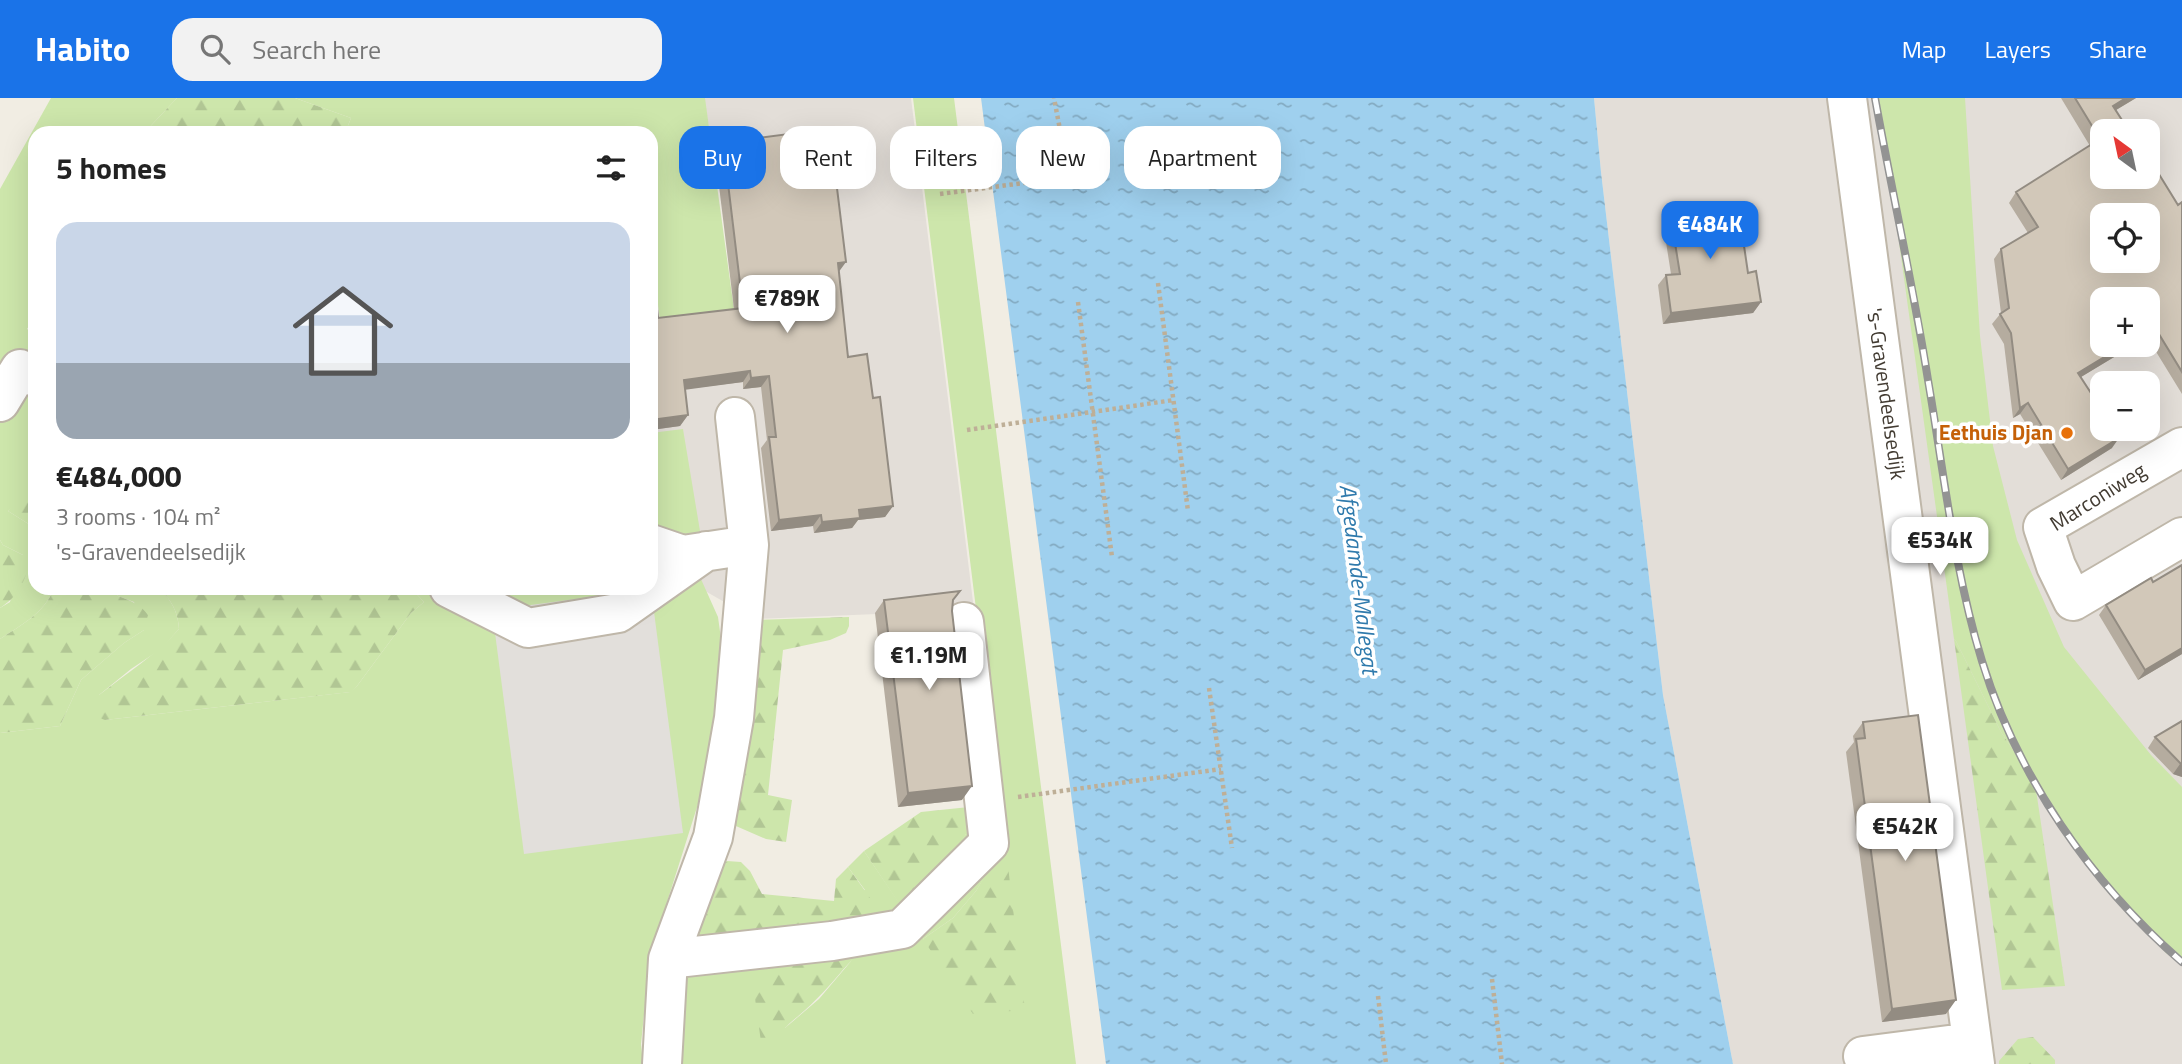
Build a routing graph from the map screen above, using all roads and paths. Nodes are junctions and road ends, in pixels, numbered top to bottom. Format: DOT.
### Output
graph roads {
  1 [pos="1054,98"];
  2 [pos="1847,98"];
  3 [pos="940,194"];
  4 [pos="1158,283"];
  5 [pos="1078,302"];
  6 [pos="28,373"];
  7 [pos="1174,400"];
  8 [pos="0,402"];
  9 [pos="1093,410"];
  10 [pos="734,417"];
  11 [pos="967,430"];
  12 [pos="2182,447"];
  13 [pos="1188,511"];
  14 [pos="2182,537"];
  15 [pos="749,545"];
  16 [pos="658,546"];
  17 [pos="706,551"];
  18 [pos="1112,557"];
  19 [pos="658,585"];
  20 [pos="463,595"];
  21 [pos="644,595"];
  22 [pos="964,622"];
  23 [pos="1209,688"];
  24 [pos="1221,769"];
  25 [pos="1009,798"];
  26 [pos="1232,848"];
  27 [pos="668,959"];
  28 [pos="1492,979"];
  29 [pos="1378,996"];
  30 [pos="1973,1053"];
  31 [pos="1864,1056"];
  32 [pos="662,1064"];
  33 [pos="1386,1064"];
  34 [pos="1502,1064"];
  1 -- 3 [label="path"];
  2 -- 30 [label="street, 's-Gravendeelsedijk"];
  4 -- 7 [label="path"];
  5 -- 9 [label="path"];
  6 -- 8 [label="street"];
  7 -- 9 [label="path"];
  7 -- 13 [label="path"];
  9 -- 11 [label="path"];
  9 -- 18 [label="path"];
  10 -- 15 [label="street"];
  12 -- 14 [label="street, Marconiweg"];
  15 -- 17 [label="street"];
  15 -- 27 [label="street"];
  16 -- 17 [label="street"];
  17 -- 19 [label="street"];
  20 -- 21 [label="street"];
  22 -- 27 [label="street"];
  23 -- 24 [label="path"];
  24 -- 25 [label="path"];
  24 -- 26 [label="path"];
  27 -- 32 [label="street"];
  28 -- 34 [label="path"];
  29 -- 33 [label="path"];
  30 -- 31 [label="street"];
}
